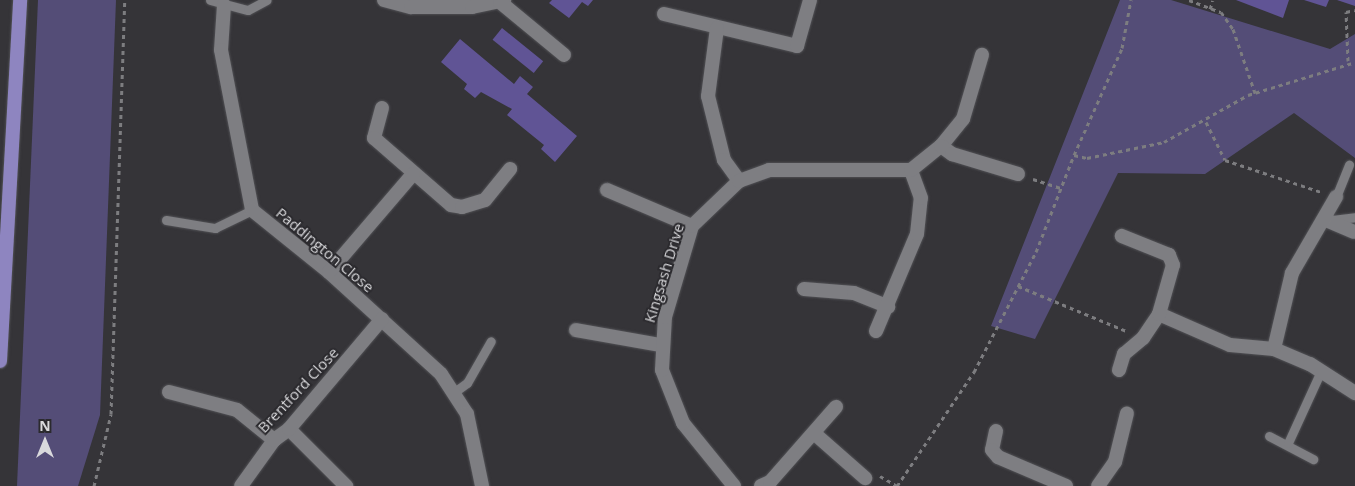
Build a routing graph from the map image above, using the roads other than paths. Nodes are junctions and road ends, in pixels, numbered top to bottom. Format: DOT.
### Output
graph roads {
  1 [pos="20,0"];
  2 [pos="210,0"];
  3 [pos="266,0"];
  4 [pos="384,0"];
  5 [pos="810,0"];
  6 [pos="502,1"];
  7 [pos="224,5"];
  8 [pos="664,14"];
  9 [pos="717,28"];
  10 [pos="564,55"];
  11 [pos="982,55"];
  12 [pos="382,108"];
  13 [pos="941,146"];
  14 [pos="1349,164"];
  15 [pos="510,169"];
  16 [pos="911,170"];
  17 [pos="413,174"];
  18 [pos="1018,174"];
  19 [pos="739,181"];
  20 [pos="606,190"];
  21 [pos="1336,197"];
  22 [pos="252,210"];
  23 [pos="1355,217"];
  24 [pos="166,220"];
  25 [pos="1326,220"];
  26 [pos="692,226"];
  27 [pos="1354,232"];
  28 [pos="1122,236"];
  29 [pos="329,272"];
  30 [pos="804,289"];
  31 [pos="888,306"];
  32 [pos="1159,314"];
  33 [pos="382,319"];
  34 [pos="576,330"];
  35 [pos="876,331"];
  36 [pos="491,341"];
  37 [pos="660,346"];
  38 [pos="1274,349"];
  39 [pos="0,360"];
  40 [pos="1118,370"];
  41 [pos="1321,371"];
  42 [pos="169,392"];
  43 [pos="453,393"];
  44 [pos="1355,393"];
  45 [pos="836,407"];
  46 [pos="1127,413"];
  47 [pos="289,429"];
  48 [pos="996,431"];
  49 [pos="815,434"];
  50 [pos="1269,436"];
  51 [pos="274,440"];
  52 [pos="1288,443"];
  53 [pos="1313,458"];
  54 [pos="865,478"];
  55 [pos="242,486"];
  56 [pos="346,486"];
  57 [pos="482,486"];
  58 [pos="734,486"];
  59 [pos="761,486"];
  60 [pos="1066,486"];
  61 [pos="1098,486"];
  1 -- 39 [label="highway"];
  2 -- 7 [label="lane"];
  3 -- 7 [label="lane"];
  4 -- 6 [label="street"];
  5 -- 9 [label="street"];
  6 -- 10 [label="street"];
  7 -- 22 [label="street, Paddington Close"];
  8 -- 9 [label="street"];
  9 -- 19 [label="street"];
  11 -- 13 [label="street"];
  12 -- 17 [label="street"];
  13 -- 16 [label="street"];
  13 -- 18 [label="street"];
  14 -- 21 [label="lane"];
  15 -- 17 [label="street"];
  16 -- 19 [label="street, Kingsash Drive"];
  16 -- 31 [label="street"];
  17 -- 29 [label="street"];
  19 -- 26 [label="street, Kingsash Drive"];
  20 -- 26 [label="street"];
  21 -- 25 [label="street"];
  22 -- 24 [label="lane"];
  22 -- 29 [label="street, Paddington Close"];
  23 -- 25 [label="lane"];
  25 -- 27 [label="street"];
  25 -- 38 [label="street"];
  26 -- 37 [label="street, Kingsash Drive"];
  28 -- 32 [label="street"];
  29 -- 33 [label="street, Paddington Close"];
  30 -- 31 [label="street"];
  31 -- 35 [label="street"];
  32 -- 38 [label="street"];
  32 -- 40 [label="street"];
  33 -- 43 [label="street, Paddington Close"];
  33 -- 47 [label="street, Brentford Close"];
  34 -- 37 [label="street"];
  36 -- 43 [label="lane"];
  37 -- 58 [label="street, Kingsash Drive"];
  38 -- 41 [label="street"];
  41 -- 44 [label="street"];
  41 -- 52 [label="lane"];
  42 -- 51 [label="street"];
  43 -- 57 [label="street, Paddington Close"];
  45 -- 49 [label="street"];
  46 -- 61 [label="street"];
  47 -- 51 [label="street, Brentford Close"];
  47 -- 56 [label="street"];
  48 -- 60 [label="street"];
  49 -- 54 [label="street"];
  49 -- 59 [label="street"];
  50 -- 52 [label="lane"];
  51 -- 55 [label="street, Brentford Close"];
  52 -- 53 [label="lane"];
}
